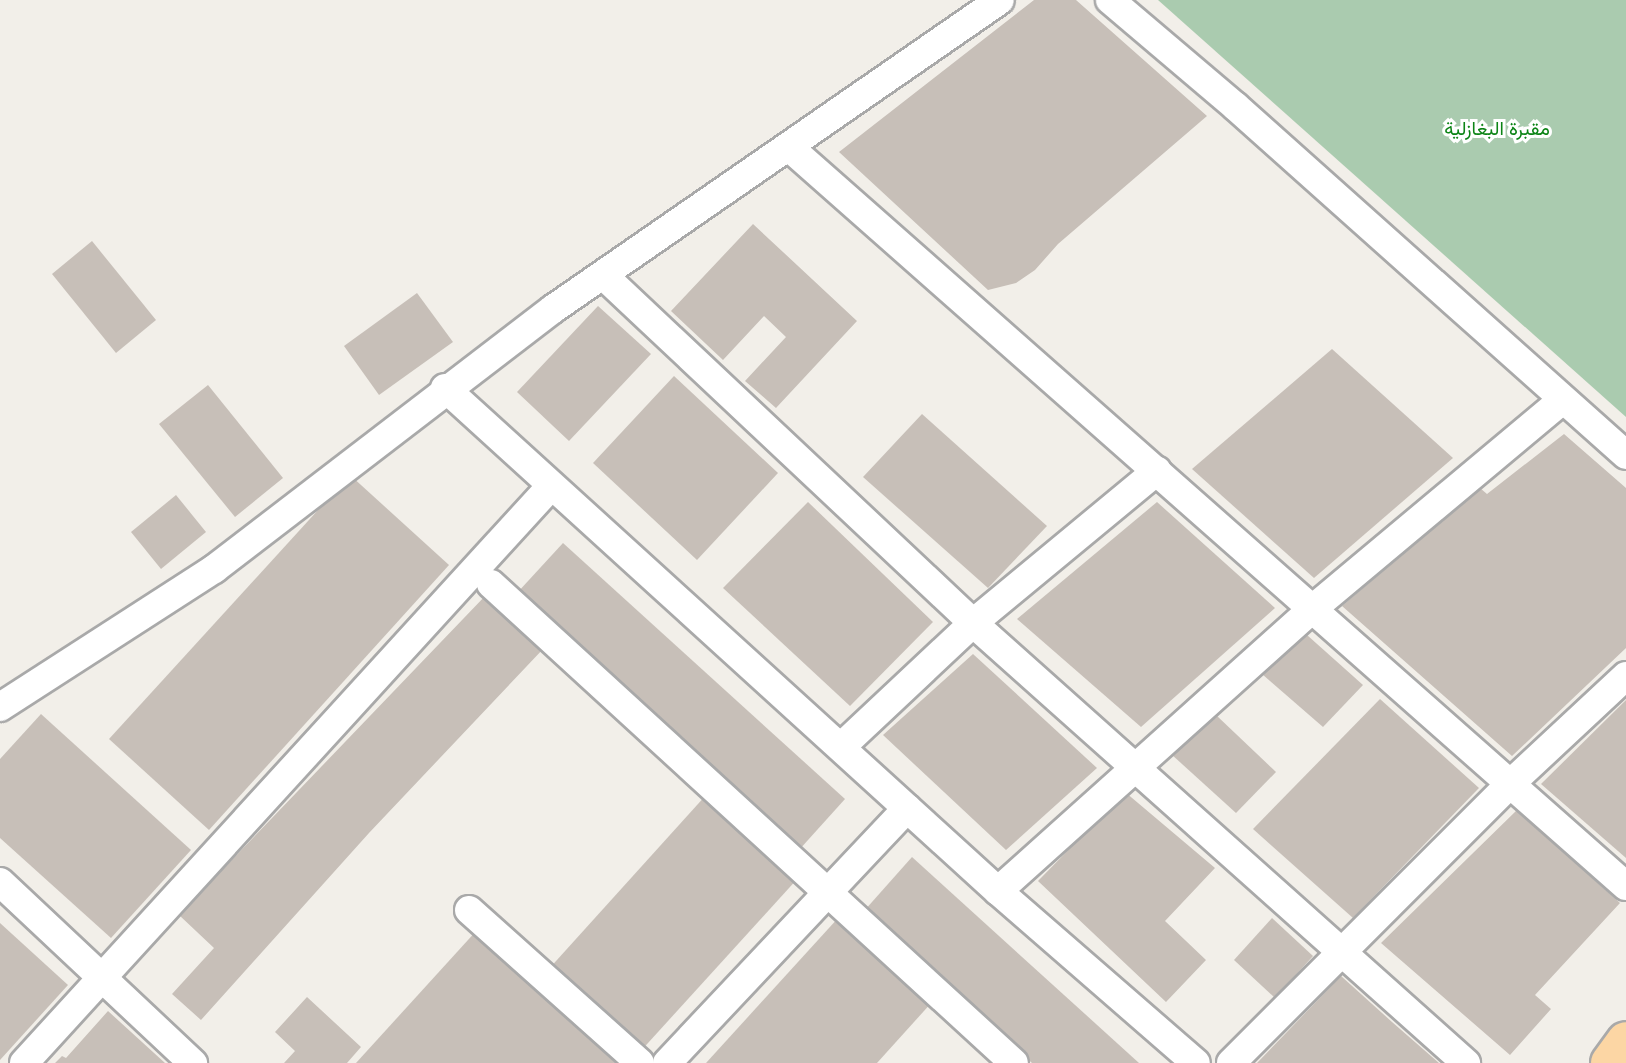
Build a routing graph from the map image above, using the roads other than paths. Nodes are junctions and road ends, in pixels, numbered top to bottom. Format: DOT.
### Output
graph roads {
  1 [pos="1000,0"];
  2 [pos="1110,0"];
  3 [pos="790,148"];
  4 [pos="603,275"];
  5 [pos="445,388"];
  6 [pos="1561,401"];
  7 [pos="1626,455"];
  8 [pos="1157,471"];
  9 [pos="551,486"];
  10 [pos="491,584"];
  11 [pos="1310,611"];
  12 [pos="974,623"];
  13 [pos="1626,676"];
  14 [pos="0,707"];
  15 [pos="841,747"];
  16 [pos="1134,769"];
  17 [pos="1509,785"];
  18 [pos="907,807"];
  19 [pos="0,882"];
  20 [pos="1626,886"];
  21 [pos="827,890"];
  22 [pos="998,891"];
  23 [pos="469,910"];
  24 [pos="1341,954"];
  25 [pos="102,979"];
  26 [pos="1626,1041"];
  27 [pos="24,1063"];
  28 [pos="193,1063"];
  29 [pos="640,1063"];
  30 [pos="667,1063"];
  31 [pos="1013,1063"];
  32 [pos="1196,1063"];
  33 [pos="1231,1063"];
  34 [pos="1466,1063"];
  35 [pos="1610,1063"];
  1 -- 3 [label="street"];
  2 -- 6 [label="street"];
  3 -- 4 [label="street"];
  3 -- 8 [label="street"];
  4 -- 5 [label="street"];
  4 -- 12 [label="street"];
  5 -- 9 [label="street"];
  5 -- 14 [label="street"];
  6 -- 7 [label="street"];
  6 -- 11 [label="street"];
  8 -- 11 [label="street"];
  8 -- 12 [label="street"];
  9 -- 15 [label="street"];
  9 -- 25 [label="street"];
  10 -- 21 [label="street"];
  11 -- 16 [label="street"];
  11 -- 17 [label="street"];
  12 -- 15 [label="street"];
  12 -- 16 [label="street"];
  13 -- 17 [label="street"];
  15 -- 18 [label="street"];
  16 -- 22 [label="street"];
  16 -- 24 [label="street"];
  17 -- 20 [label="street"];
  17 -- 24 [label="street"];
  18 -- 21 [label="street"];
  18 -- 22 [label="street"];
  19 -- 25 [label="street"];
  21 -- 30 [label="street"];
  21 -- 31 [label="street"];
  22 -- 32 [label="street"];
  23 -- 29 [label="street"];
  24 -- 33 [label="street"];
  24 -- 34 [label="street"];
  25 -- 27 [label="street"];
  25 -- 28 [label="street"];
  26 -- 35 [label="main road"];
}
